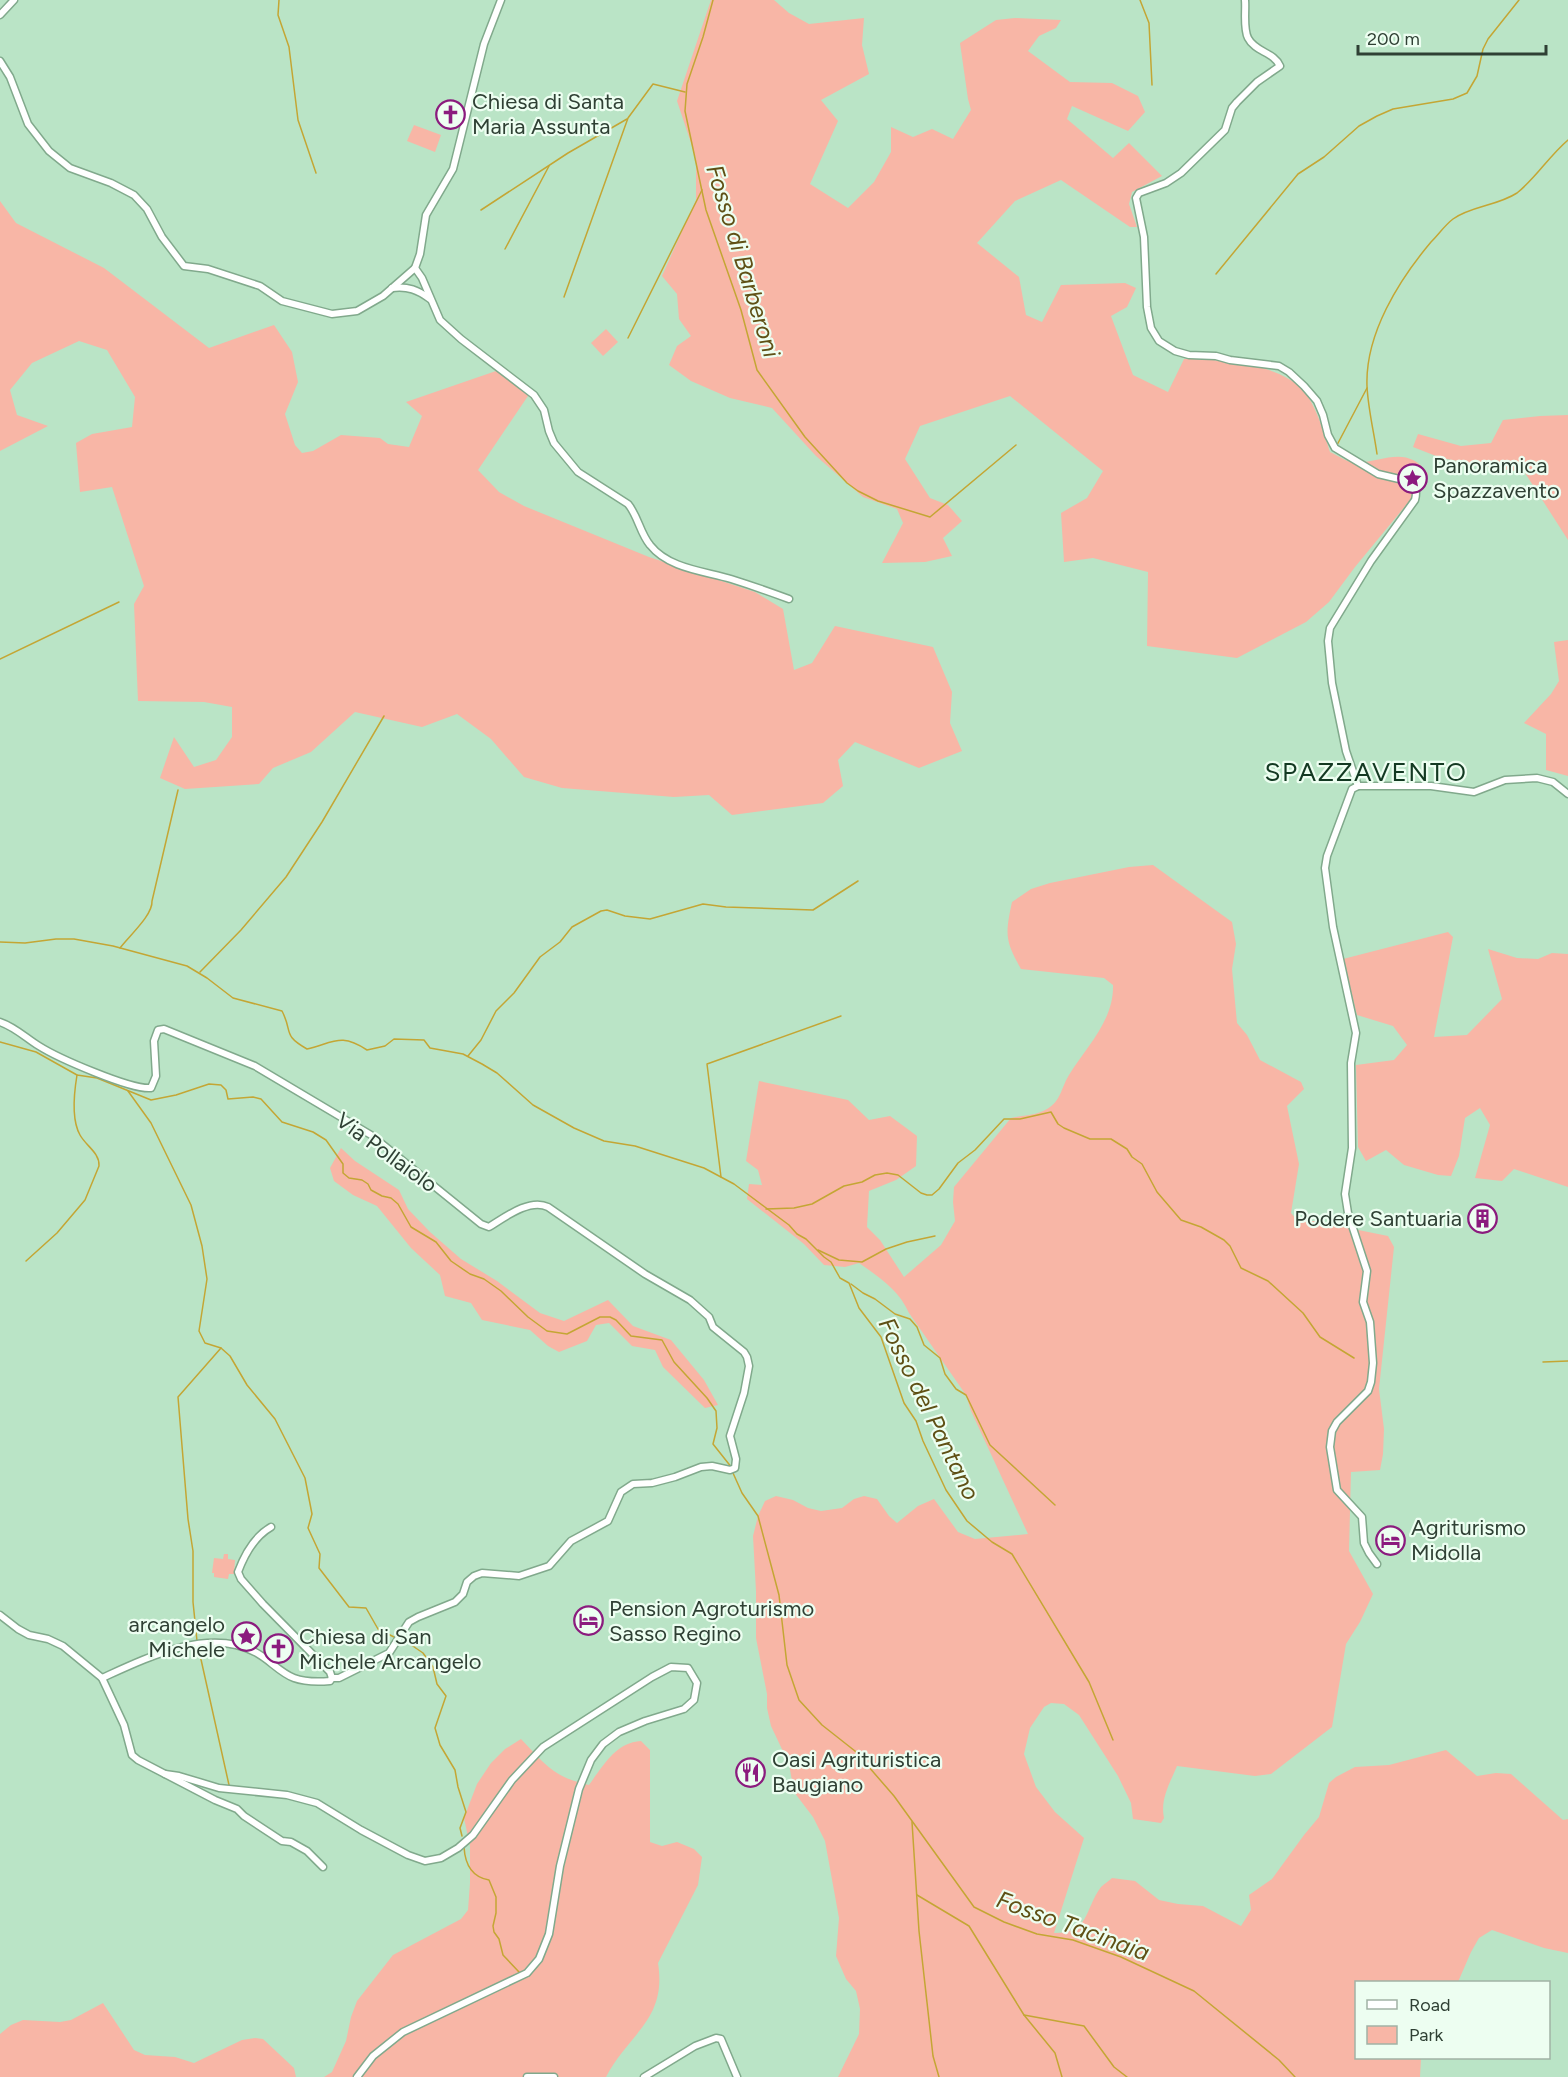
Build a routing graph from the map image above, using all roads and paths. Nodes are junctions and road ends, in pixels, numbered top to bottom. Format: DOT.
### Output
graph roads {
  1 [pos="14,0"];
  2 [pos="501,0"];
  3 [pos="1245,0"];
  4 [pos="0,15"];
  5 [pos="0,61"];
  6 [pos="415,268"];
  7 [pos="392,288"];
  8 [pos="430,300"];
  9 [pos="789,598"];
  10 [pos="1354,787"];
  11 [pos="1568,794"];
  12 [pos="0,1022"];
  13 [pos="271,1527"];
  14 [pos="1377,1564"];
  15 [pos="0,1614"];
  16 [pos="102,1678"];
  17 [pos="332,1678"];
  18 [pos="165,1774"];
  19 [pos="323,1867"];
  20 [pos="357,2077"];
  21 [pos="527,2077"];
  22 [pos="554,2077"];
  23 [pos="644,2077"];
  24 [pos="737,2077"];
  1 -- 4 [label="street"];
  2 -- 6 [label="street"];
  3 -- 10 [label="street"];
  5 -- 7 [label="street"];
  6 -- 7 [label="street"];
  6 -- 8 [label="street"];
  7 -- 8 [label="street"];
  8 -- 9 [label="street"];
  10 -- 11 [label="street"];
  10 -- 14 [label="street"];
  12 -- 17 [label="street, Via Pollaiolo"];
  13 -- 17 [label="street"];
  15 -- 16 [label="street"];
  16 -- 17 [label="street"];
  16 -- 18 [label="street"];
  18 -- 19 [label="street"];
  18 -- 20 [label="street"];
  21 -- 22 [label="street"];
  23 -- 24 [label="street"];
}
